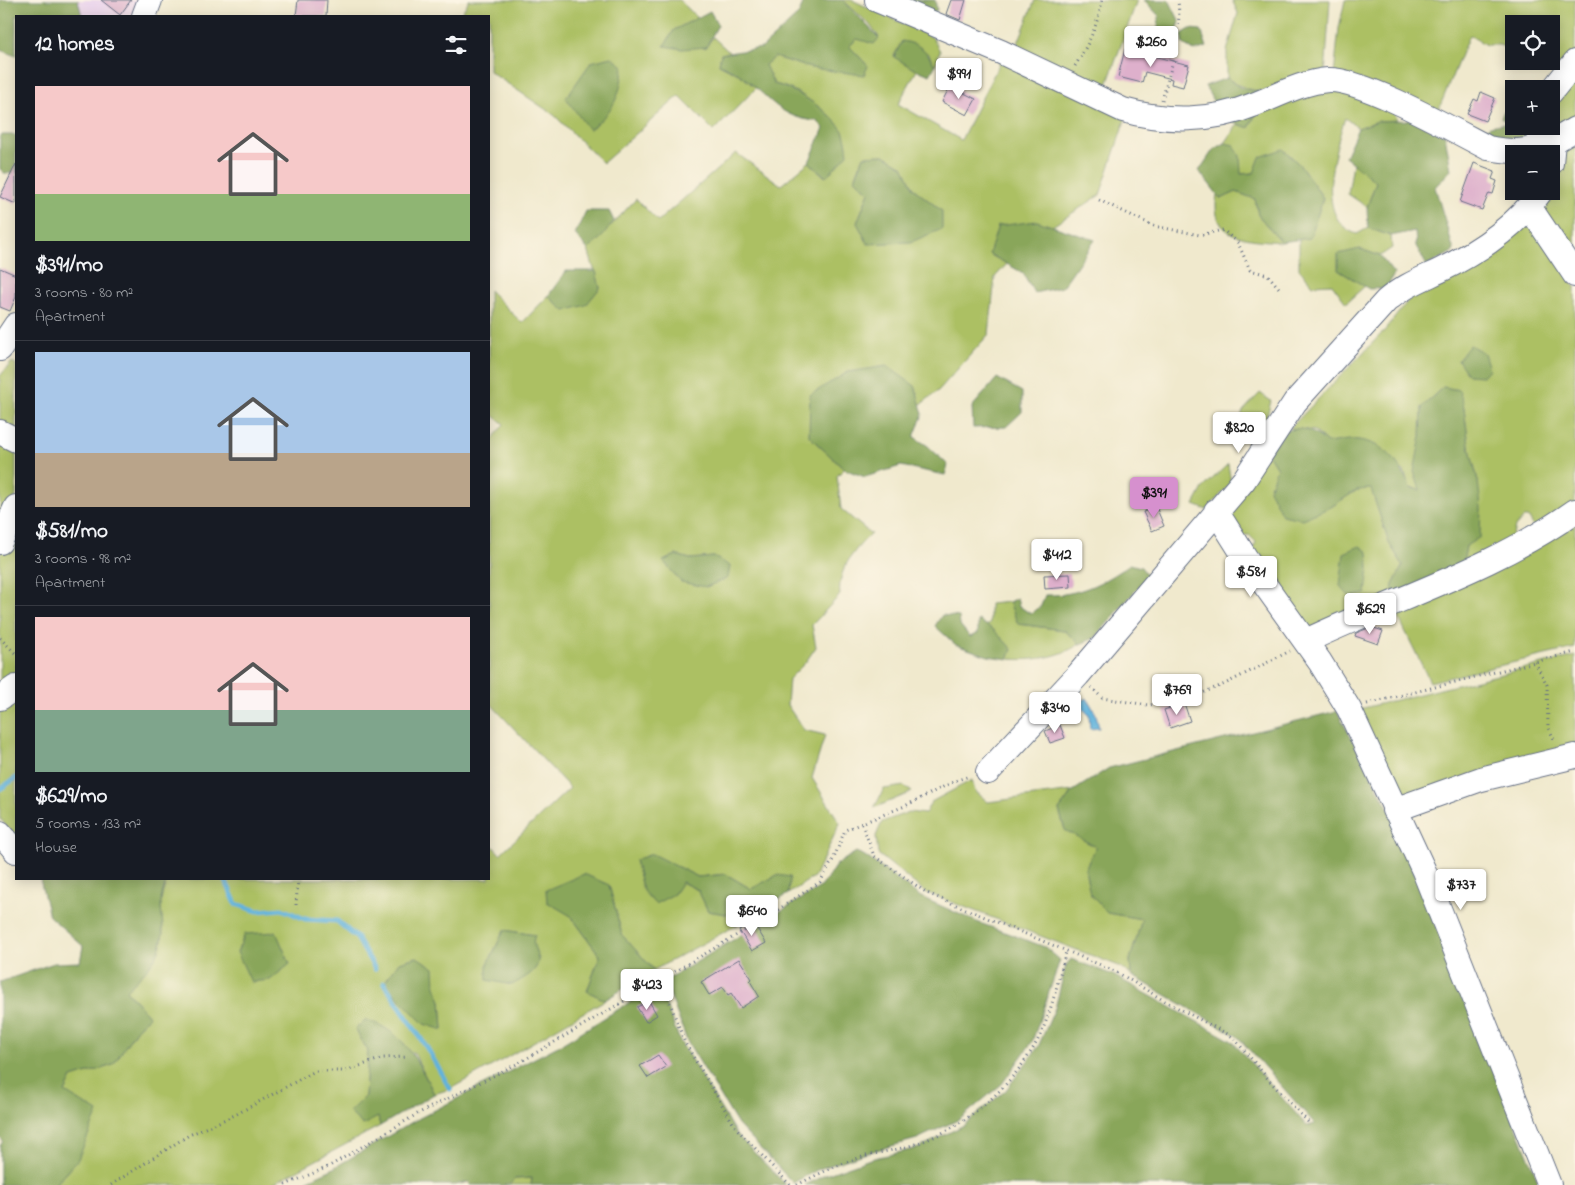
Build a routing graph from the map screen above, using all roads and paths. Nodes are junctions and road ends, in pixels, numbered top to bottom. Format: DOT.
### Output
graph roads {
  1 [pos="150,0"];
  2 [pos="877,0"];
  3 [pos="1102,0"];
  4 [pos="1178,0"];
  5 [pos="144,15"];
  6 [pos="1575,62"];
  7 [pos="1560,81"];
  8 [pos="1066,83"];
  9 [pos="1157,117"];
  10 [pos="1575,129"];
  11 [pos="1560,145"];
  12 [pos="1505,151"];
  13 [pos="1099,200"];
  14 [pos="1535,200"];
  15 [pos="1537,200"];
  16 [pos="1575,275"];
  17 [pos="1279,288"];
  18 [pos="15,326"];
  19 [pos="0,349"];
  20 [pos="0,432"];
  21 [pos="15,440"];
  22 [pos="15,509"];
  23 [pos="1216,511"];
  24 [pos="1575,511"];
  25 [pos="0,542"];
  26 [pos="0,638"];
  27 [pos="1306,641"];
  28 [pos="1575,652"];
  29 [pos="15,653"];
  30 [pos="1535,662"];
  31 [pos="1078,674"];
  32 [pos="15,688"];
  33 [pos="0,698"];
  34 [pos="1348,709"];
  35 [pos="1568,757"];
  36 [pos="988,772"];
  37 [pos="1394,810"];
  38 [pos="862,824"];
  39 [pos="0,833"];
  40 [pos="15,851"];
  41 [pos="298,880"];
  42 [pos="296,905"];
  43 [pos="1066,952"];
  44 [pos="660,979"];
  45 [pos="408,1057"];
  46 [pos="1308,1122"];
  47 [pos="111,1185"];
  48 [pos="285,1185"];
  49 [pos="790,1185"];
  50 [pos="797,1185"];
  51 [pos="1550,1185"];
  1 -- 5 [label="street"];
  2 -- 8 [label="street"];
  3 -- 8 [label="path"];
  4 -- 9 [label="path"];
  6 -- 7 [label="street"];
  8 -- 9 [label="street"];
  9 -- 12 [label="street"];
  10 -- 11 [label="street"];
  13 -- 17 [label="path"];
  14 -- 23 [label="street"];
  15 -- 16 [label="street"];
  18 -- 19 [label="street"];
  20 -- 21 [label="street"];
  22 -- 25 [label="street"];
  23 -- 27 [label="street"];
  23 -- 31 [label="street"];
  24 -- 27 [label="street"];
  26 -- 29 [label="path"];
  27 -- 31 [label="path"];
  27 -- 34 [label="street"];
  28 -- 30 [label="path"];
  30 -- 34 [label="path"];
  30 -- 35 [label="path"];
  31 -- 36 [label="street"];
  32 -- 33 [label="street"];
  34 -- 37 [label="street"];
  35 -- 37 [label="street"];
  36 -- 38 [label="path"];
  37 -- 51 [label="street"];
  38 -- 43 [label="path"];
  38 -- 44 [label="path"];
  39 -- 40 [label="street"];
  41 -- 42 [label="path"];
  43 -- 46 [label="path"];
  43 -- 50 [label="path"];
  44 -- 48 [label="path"];
  44 -- 49 [label="path"];
  45 -- 47 [label="path"];
}
